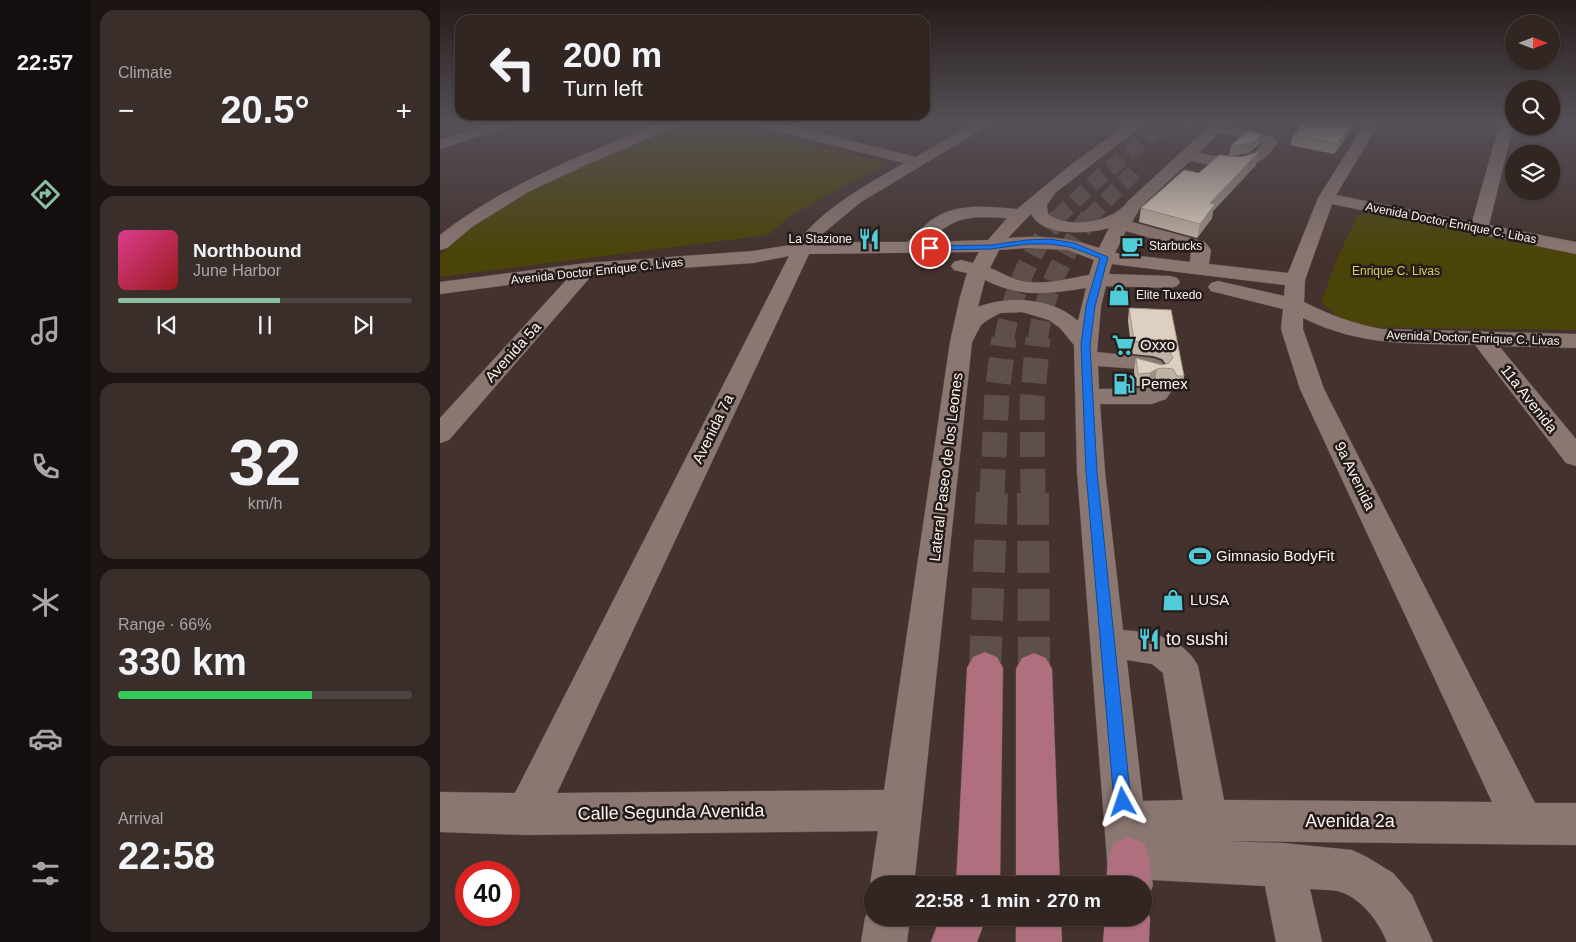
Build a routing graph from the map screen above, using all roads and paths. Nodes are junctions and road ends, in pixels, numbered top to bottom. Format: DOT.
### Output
graph roads {
  1 [pos="573,166"];
  2 [pos="911,166"];
  3 [pos="1082,166"];
  4 [pos="1176,166"];
  5 [pos="1346,166"];
  6 [pos="1495,166"];
  7 [pos="1044,195"];
  8 [pos="1326,198"];
  9 [pos="1021,214"];
  10 [pos="1124,219"];
  11 [pos="1478,228"];
  12 [pos="1172,238"];
  13 [pos="440,244"];
  14 [pos="912,248"];
  15 [pos="1576,248"];
  16 [pos="798,256"];
  17 [pos="985,258"];
  18 [pos="1150,263"];
  19 [pos="1198,268"];
  20 [pos="1101,269"];
  21 [pos="587,270"];
  22 [pos="440,288"];
  23 [pos="1294,292"];
  24 [pos="1483,340"];
  25 [pos="1576,341"];
  26 [pos="961,342"];
  27 [pos="1086,351"];
  28 [pos="1088,397"];
  29 [pos="440,434"];
  30 [pos="1576,457"];
  31 [pos="1108,644"];
  32 [pos="985,668"];
  33 [pos="1034,669"];
  34 [pos="902,810"];
  35 [pos="440,812"];
  36 [pos="526,814"];
  37 [pos="1207,820"];
  38 [pos="1523,823"];
  39 [pos="1576,824"];
  40 [pos="1128,862"];
  41 [pos="1282,865"];
  42 [pos="893,876"];
  43 [pos="975,876"];
  44 [pos="1038,876"];
  45 [pos="887,926"];
  46 [pos="961,926"];
  47 [pos="975,926"];
  48 [pos="1039,926"];
  49 [pos="1127,926"];
  50 [pos="1135,926"];
  51 [pos="884,942"];
  52 [pos="954,942"];
  53 [pos="976,942"];
  54 [pos="1039,942"];
  55 [pos="1126,942"];
  56 [pos="1137,942"];
  57 [pos="1299,942"];
  58 [pos="1410,942"];
  1 -- 13 [label="street"];
  2 -- 16 [label="street, Avenida 7a"];
  3 -- 7 [label="street, Lateral Paseo de los Leones"];
  4 -- 10 [label="street"];
  5 -- 8 [label="street, 9a Avenida"];
  6 -- 11 [label="street"];
  7 -- 9 [label="street, Lateral Paseo de los Leones"];
  7 -- 10 [label="street"];
  8 -- 11 [label="street, Avenida Doctor Enrique C. Libas"];
  8 -- 23 [label="street, 9a Avenida"];
  9 -- 14 [label="street"];
  9 -- 17 [label="street, Lateral Paseo de los Leones"];
  10 -- 12 [label="street"];
  10 -- 20 [label="street"];
  11 -- 15 [label="street, Avenida Doctor Enrique C. Libas"];
  12 -- 18 [label="street"];
  12 -- 19 [label="street"];
  14 -- 16 [label="street, Avenida Doctor Enrique C. Livas"];
  14 -- 17 [label="street, Avenida Doctor Enrique C. Livas"];
  16 -- 17 [label="street, Avenida Doctor Enrique C. Livas"];
  16 -- 21 [label="street, Avenida Doctor Enrique C. Livas"];
  16 -- 36 [label="street, Avenida 7a"];
  17 -- 20 [label="street, Avenida Doctor Enrique C. Livas"];
  17 -- 20 [label="street, Avenida Doctor Enrique C. Livas"];
  17 -- 26 [label="street, Lateral Paseo de los Leones"];
  18 -- 19 [label="street, Avenida Doctor Enrique C. Livas"];
  18 -- 20 [label="street, Avenida Doctor Enrique C. Livas"];
  19 -- 23 [label="street, Avenida Doctor Enrique C. Livas"];
  20 -- 23 [label="street, Avenida Doctor Enrique C. Livas"];
  20 -- 27 [label="street"];
  21 -- 22 [label="street, Avenida Doctor Enrique C. Livas"];
  21 -- 29 [label="street, Avenida 5a"];
  23 -- 24 [label="street, Avenida Doctor Enrique C. Livas"];
  23 -- 38 [label="street, 9a Avenida"];
  24 -- 25 [label="street, Avenida Doctor Enrique C. Livas"];
  24 -- 30 [label="street, 11a Avenida"];
  26 -- 27 [label="street"];
  26 -- 34 [label="street, Lateral Paseo de los Leones"];
  27 -- 28 [label="street"];
  27 -- 28 [label="street"];
  28 -- 31 [label="street"];
  31 -- 37 [label="street"];
  31 -- 40 [label="street"];
  32 -- 43 [label="main road"];
  33 -- 44 [label="main road"];
  34 -- 36 [label="street, Calle Segunda Avenida"];
  34 -- 42 [label="street, Lateral Paseo de los Leones"];
  35 -- 36 [label="street, Calle Segunda Avenida"];
  37 -- 38 [label="street, Avenida 2a"];
  37 -- 40 [label="street, Avenida 2a"];
  38 -- 39 [label="street, Avenida 2a"];
  40 -- 41 [label="street"];
  41 -- 57 [label="street"];
  41 -- 58 [label="street"];
  45 -- 51 [label="street"];
  46 -- 52 [label="main road"];
  47 -- 53 [label="main road"];
  48 -- 54 [label="main road"];
  49 -- 55 [label="main road"];
  50 -- 56 [label="street"];
}
